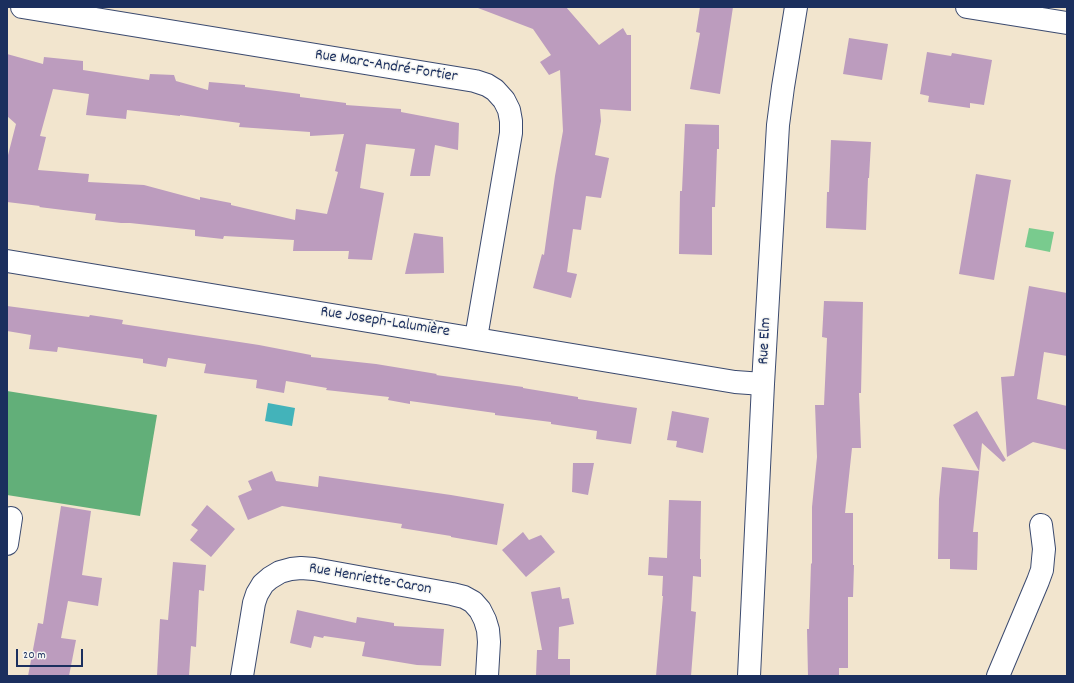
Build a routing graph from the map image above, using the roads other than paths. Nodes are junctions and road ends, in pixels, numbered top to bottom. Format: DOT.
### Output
graph roads {
  1 [pos="22,7"];
  2 [pos="796,7"];
  3 [pos="967,7"];
  4 [pos="1067,23"];
  5 [pos="7,261"];
  6 [pos="476,338"];
  7 [pos="763,384"];
  8 [pos="11,518"];
  9 [pos="1041,525"];
  10 [pos="7,544"];
  11 [pos="242,676"];
  12 [pos="487,676"];
  13 [pos="749,676"];
  14 [pos="998,676"];
  1 -- 6 [label="street, Rue Marc-André-Fortier"];
  2 -- 7 [label="street, Rue Elm"];
  3 -- 4 [label="street"];
  5 -- 6 [label="street, Rue Joseph-Lalumière"];
  6 -- 7 [label="street, Rue Joseph-Lalumière"];
  7 -- 13 [label="street, Rue Elm"];
  8 -- 10 [label="street"];
  9 -- 14 [label="street"];
  11 -- 12 [label="street, Rue Henriette-Caron"];
}
